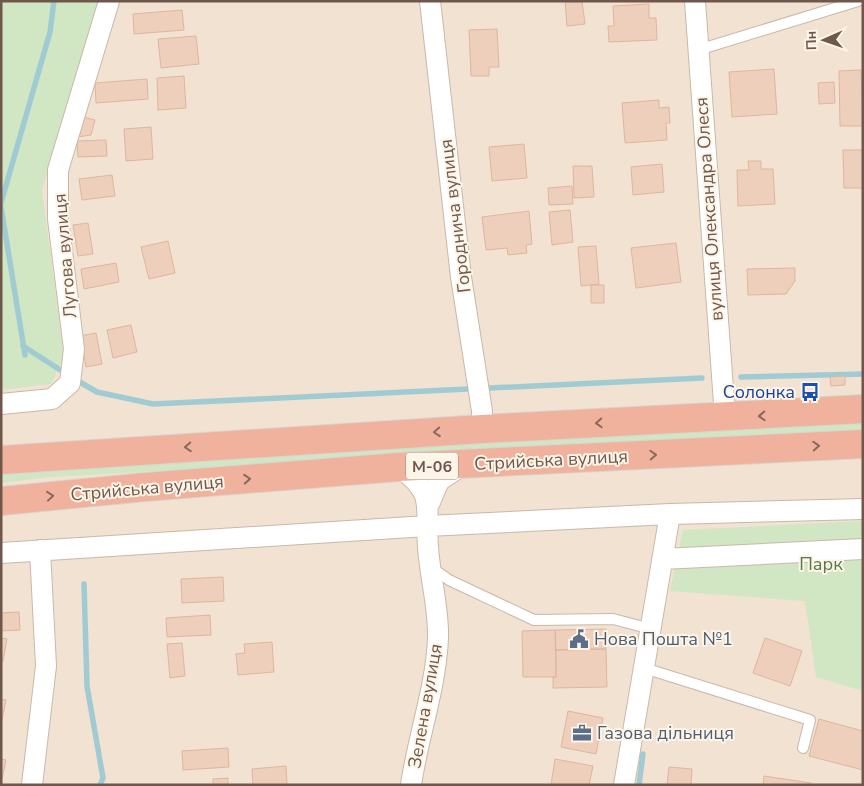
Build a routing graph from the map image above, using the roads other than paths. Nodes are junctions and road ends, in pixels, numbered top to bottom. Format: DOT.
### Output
graph roads {
  1 [pos="109,1"];
  2 [pos="430,1"];
  3 [pos="695,1"];
  4 [pos="858,1"];
  5 [pos="698,50"];
  6 [pos="1,404"];
  7 [pos="863,410"];
  8 [pos="725,417"];
  9 [pos="482,429"];
  10 [pos="863,444"];
  11 [pos="1,460"];
  12 [pos="464,464"];
  13 [pos="399,467"];
  14 [pos="1,501"];
  15 [pos="863,509"];
  16 [pos="670,514"];
  17 [pos="427,517"];
  18 [pos="863,549"];
  19 [pos="40,550"];
  20 [pos="1,553"];
  21 [pos="662,559"];
  22 [pos="432,568"];
  23 [pos="651,629"];
  24 [pos="644,668"];
  25 [pos="803,748"];
  26 [pos="32,785"];
  27 [pos="410,785"];
  28 [pos="624,785"];
  1 -- 6 [label="street, Лугова вулиця"];
  2 -- 9 [label="street, Городнича вулиця"];
  3 -- 5 [label="street, вулиця Олександра Олеся"];
  4 -- 5 [label="lane"];
  5 -- 8 [label="street, вулиця Олександра Олеся"];
  7 -- 8 [label="highway, Стрийська вулиця / М-06, one-way"];
  8 -- 9 [label="highway, Стрийська вулиця / М-06, one-way"];
  9 -- 11 [label="highway, Стрийська вулиця / М-06, one-way"];
  12 -- 10 [label="highway, Стрийська вулиця / М-06, one-way"];
  12 -- 13 [label="highway, Стрийська вулиця / М-06"];
  12 -- 17 [label="street, Зелена вулиця"];
  14 -- 13 [label="highway, Стрийська вулиця / М-06, one-way"];
  13 -- 17 [label="street, Зелена вулиця"];
  15 -- 16 [label="street"];
  16 -- 17 [label="street"];
  16 -- 21 [label="street"];
  17 -- 19 [label="street"];
  17 -- 22 [label="street, Зелена вулиця"];
  18 -- 21 [label="street"];
  19 -- 20 [label="street"];
  19 -- 26 [label="street"];
  21 -- 23 [label="street"];
  22 -- 23 [label="lane"];
  22 -- 27 [label="street, Зелена вулиця"];
  23 -- 24 [label="street"];
  24 -- 25 [label="lane"];
  24 -- 28 [label="street"];
}
